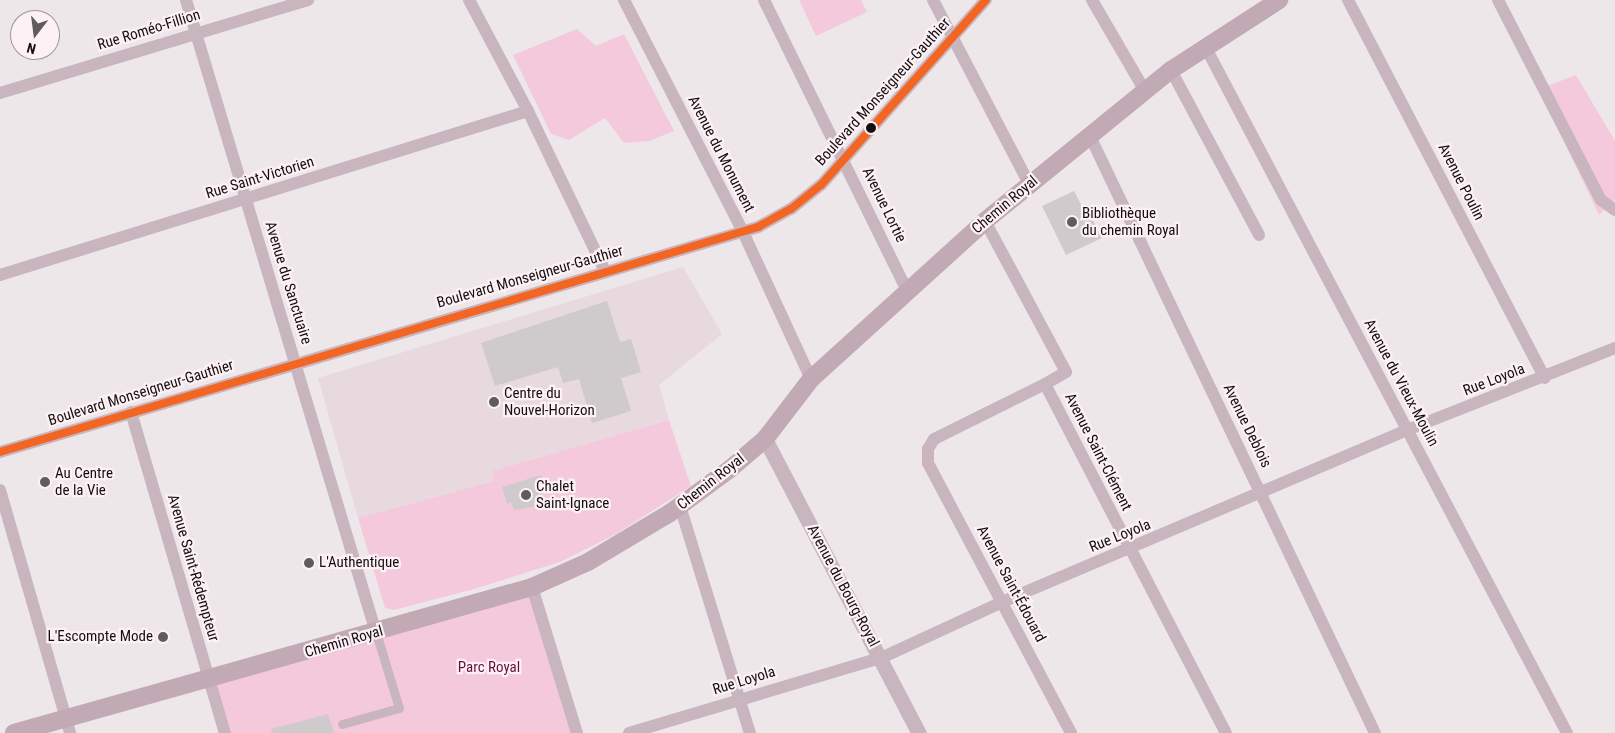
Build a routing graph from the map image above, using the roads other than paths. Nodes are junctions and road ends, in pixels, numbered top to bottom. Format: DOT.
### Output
graph roads {
  1 [pos="186,0"];
  2 [pos="308,0"];
  3 [pos="469,0"];
  4 [pos="624,0"];
  5 [pos="764,0"];
  6 [pos="933,0"];
  7 [pos="986,0"];
  8 [pos="1092,0"];
  9 [pos="1279,0"];
  10 [pos="1348,0"];
  11 [pos="1498,0"];
  12 [pos="196,33"];
  13 [pos="953,37"];
  14 [pos="1206,48"];
  15 [pos="1171,70"];
  16 [pos="1145,91"];
  17 [pos="0,93"];
  18 [pos="528,111"];
  19 [pos="1089,134"];
  20 [pos="844,160"];
  21 [pos="1029,184"];
  22 [pos="246,199"];
  23 [pos="1615,210"];
  24 [pos="985,221"];
  25 [pos="743,232"];
  26 [pos="1259,235"];
  27 [pos="605,271"];
  28 [pos="0,274"];
  29 [pos="907,290"];
  30 [pos="1615,348"];
  31 [pos="296,364"];
  32 [pos="1545,378"];
  33 [pos="811,379"];
  34 [pos="1045,384"];
  35 [pos="131,412"];
  36 [pos="1407,430"];
  37 [pos="765,440"];
  38 [pos="0,452"];
  39 [pos="0,490"];
  40 [pos="1262,495"];
  41 [pos="680,506"];
  42 [pos="1129,550"];
  43 [pos="532,587"];
  44 [pos="1002,602"];
  45 [pos="376,633"];
  46 [pos="881,658"];
  47 [pos="209,681"];
  48 [pos="738,700"];
  49 [pos="342,724"];
  50 [pos="67,726"];
  51 [pos="14,733"];
  52 [pos="225,733"];
  53 [pos="577,733"];
  54 [pos="629,733"];
  55 [pos="750,733"];
  56 [pos="919,733"];
  57 [pos="1071,733"];
  58 [pos="1226,733"];
  59 [pos="1375,733"];
  60 [pos="1567,733"];
  1 -- 12 [label="street, Avenue du Sanctuaire"];
  2 -- 12 [label="street, Rue Roméo-Fillion"];
  3 -- 18 [label="street"];
  4 -- 25 [label="street, Avenue du Monument"];
  5 -- 20 [label="street, Avenue Lortie"];
  6 -- 13 [label="street"];
  7 -- 13 [label="street, Boulevard Monseigneur-Gauthier"];
  8 -- 16 [label="street"];
  9 -- 14 [label="main road, Chemin Royal"];
  10 -- 32 [label="street, Avenue Poulin"];
  11 -- 23 [label="street"];
  12 -- 17 [label="street, Rue Roméo-Fillion"];
  12 -- 22 [label="street, Avenue du Sanctuaire"];
  13 -- 20 [label="street, Boulevard Monseigneur-Gauthier"];
  13 -- 21 [label="street"];
  14 -- 15 [label="main road, Chemin Royal"];
  14 -- 36 [label="street, Avenue du Vieux-Moulin"];
  15 -- 16 [label="main road, Chemin Royal"];
  15 -- 26 [label="street"];
  16 -- 19 [label="main road, Chemin Royal"];
  18 -- 22 [label="street, Rue Saint-Victorien"];
  18 -- 27 [label="street"];
  19 -- 21 [label="main road, Chemin Royal"];
  19 -- 40 [label="street, Avenue Deblois"];
  20 -- 25 [label="street, Boulevard Monseigneur-Gauthier"];
  20 -- 29 [label="street, Avenue Lortie"];
  21 -- 24 [label="main road, Chemin Royal"];
  22 -- 28 [label="street, Rue Saint-Victorien"];
  22 -- 31 [label="street, Avenue du Sanctuaire"];
  24 -- 29 [label="main road, Chemin Royal"];
  24 -- 34 [label="street, Avenue Saint-Clément"];
  25 -- 27 [label="street, Boulevard Monseigneur-Gauthier"];
  25 -- 33 [label="street, Avenue du Monument"];
  27 -- 31 [label="street, Boulevard Monseigneur-Gauthier"];
  29 -- 33 [label="main road, Chemin Royal"];
  30 -- 32 [label="street, Rue Loyola"];
  31 -- 35 [label="street, Boulevard Monseigneur-Gauthier"];
  31 -- 45 [label="street, Avenue du Sanctuaire"];
  32 -- 36 [label="street, Rue Loyola"];
  33 -- 37 [label="main road, Chemin Royal"];
  34 -- 42 [label="street, Avenue Saint-Clément"];
  34 -- 44 [label="street, Avenue Saint-Édouard"];
  35 -- 38 [label="street, Boulevard Monseigneur-Gauthier"];
  35 -- 47 [label="street, Avenue Saint-Rédempteur"];
  36 -- 40 [label="street, Rue Loyola"];
  36 -- 60 [label="street, Avenue du Vieux-Moulin"];
  37 -- 41 [label="main road, Chemin Royal"];
  37 -- 46 [label="street, Avenue du Bourg-Royal"];
  39 -- 50 [label="street"];
  40 -- 42 [label="street, Rue Loyola"];
  40 -- 59 [label="street, Avenue Deblois"];
  41 -- 43 [label="main road, Chemin Royal"];
  41 -- 48 [label="street"];
  42 -- 44 [label="street, Rue Loyola"];
  42 -- 58 [label="street, Avenue Saint-Clément"];
  43 -- 45 [label="main road, Chemin Royal"];
  43 -- 53 [label="street"];
  44 -- 46 [label="street, Rue Loyola"];
  44 -- 57 [label="street, Avenue Saint-Édouard"];
  45 -- 47 [label="main road, Chemin Royal"];
  45 -- 49 [label="street"];
  46 -- 48 [label="street, Rue Loyola"];
  46 -- 56 [label="street, Avenue du Bourg-Royal"];
  47 -- 50 [label="main road, Chemin Royal"];
  47 -- 52 [label="street, Avenue Saint-Rédempteur"];
  48 -- 54 [label="street, Rue Loyola"];
  48 -- 55 [label="street"];
  50 -- 51 [label="main road, Chemin Royal"];
}
